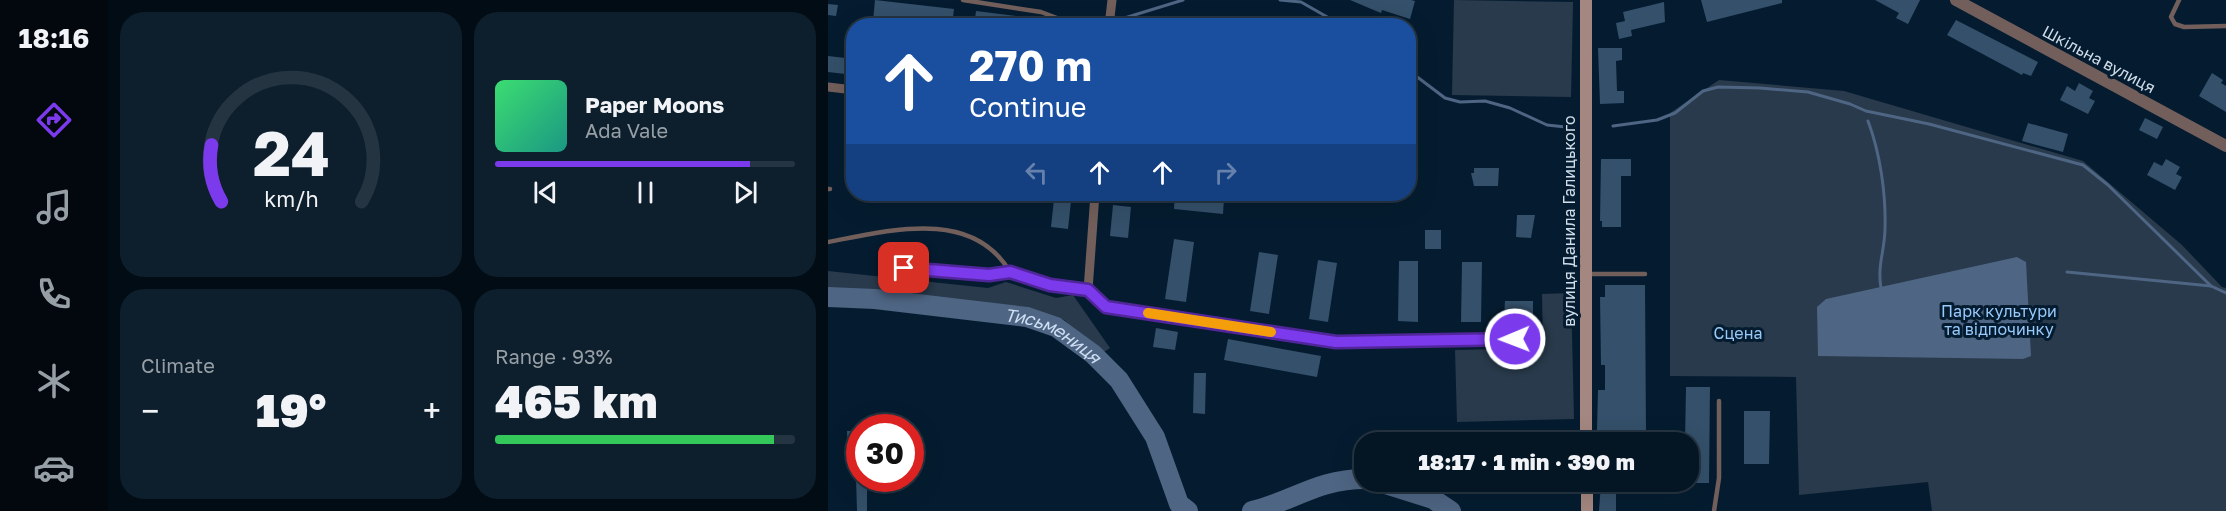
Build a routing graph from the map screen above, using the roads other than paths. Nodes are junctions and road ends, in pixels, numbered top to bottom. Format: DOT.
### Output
graph roads {
  1 [pos="963,0"];
  2 [pos="1112,0"];
  3 [pos="1586,0"];
  4 [pos="1956,0"];
  5 [pos="2179,0"];
  6 [pos="1057,18"];
  7 [pos="1109,18"];
  8 [pos="2226,26"];
  9 [pos="828,87"];
  10 [pos="846,89"];
  11 [pos="2226,146"];
  12 [pos="1094,201"];
  13 [pos="828,242"];
  14 [pos="904,268"];
  15 [pos="1010,272"];
  16 [pos="1586,274"];
  17 [pos="1645,274"];
  18 [pos="1088,290"];
  19 [pos="1515,339"];
  20 [pos="1719,401"];
  21 [pos="1587,432"];
  22 [pos="1587,492"];
  23 [pos="1587,511"];
  24 [pos="1714,511"];
  1 -- 6 [label="lane"];
  2 -- 7 [label="street"];
  3 -- 16 [label="main road, вулиця Данила Галицького"];
  4 -- 11 [label="street, Шкільна вулиця"];
  5 -- 8 [label="lane"];
  9 -- 10 [label="street"];
  12 -- 18 [label="street"];
  13 -- 15 [label="lane"];
  14 -- 15 [label="lane"];
  15 -- 18 [label="lane"];
  16 -- 17 [label="lane"];
  16 -- 21 [label="main road, вулиця Данила Галицького"];
  18 -- 19 [label="street"];
  20 -- 24 [label="lane"];
  22 -- 23 [label="main road"];
}
